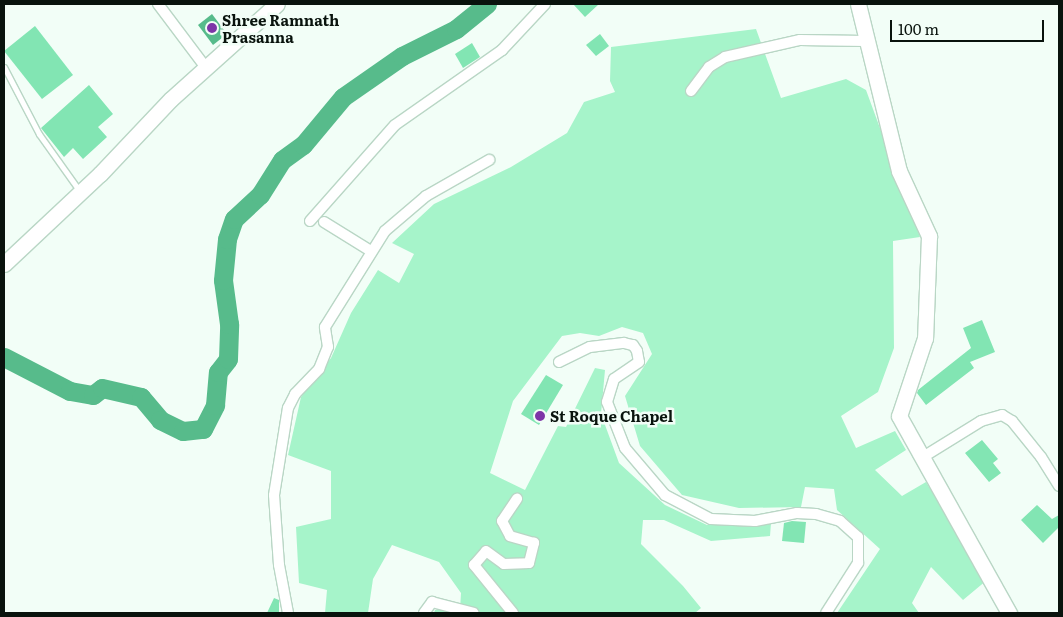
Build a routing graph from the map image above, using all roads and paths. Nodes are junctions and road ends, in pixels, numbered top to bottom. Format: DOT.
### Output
graph roads {
  1 [pos="158,4"];
  2 [pos="277,4"];
  3 [pos="545,4"];
  4 [pos="858,4"];
  5 [pos="865,41"];
  6 [pos="4,67"];
  7 [pos="207,69"];
  8 [pos="691,92"];
  9 [pos="490,160"];
  10 [pos="80,191"];
  11 [pos="310,221"];
  12 [pos="324,222"];
  13 [pos="371,252"];
  14 [pos="4,264"];
  15 [pos="559,362"];
  16 [pos="923,457"];
  17 [pos="1059,486"];
  18 [pos="517,499"];
  19 [pos="288,613"];
  20 [pos="424,613"];
  21 [pos="474,613"];
  22 [pos="513,613"];
  23 [pos="826,613"];
  24 [pos="1009,613"];
  1 -- 7 [label="street"];
  2 -- 7 [label="street"];
  3 -- 11 [label="street"];
  4 -- 5 [label="street"];
  5 -- 8 [label="street"];
  5 -- 16 [label="street"];
  6 -- 10 [label="lane"];
  7 -- 10 [label="street"];
  9 -- 13 [label="street"];
  10 -- 14 [label="street"];
  12 -- 13 [label="street"];
  13 -- 19 [label="street"];
  15 -- 23 [label="street"];
  16 -- 17 [label="street"];
  16 -- 24 [label="street"];
  18 -- 22 [label="street"];
  20 -- 21 [label="street"];
}
